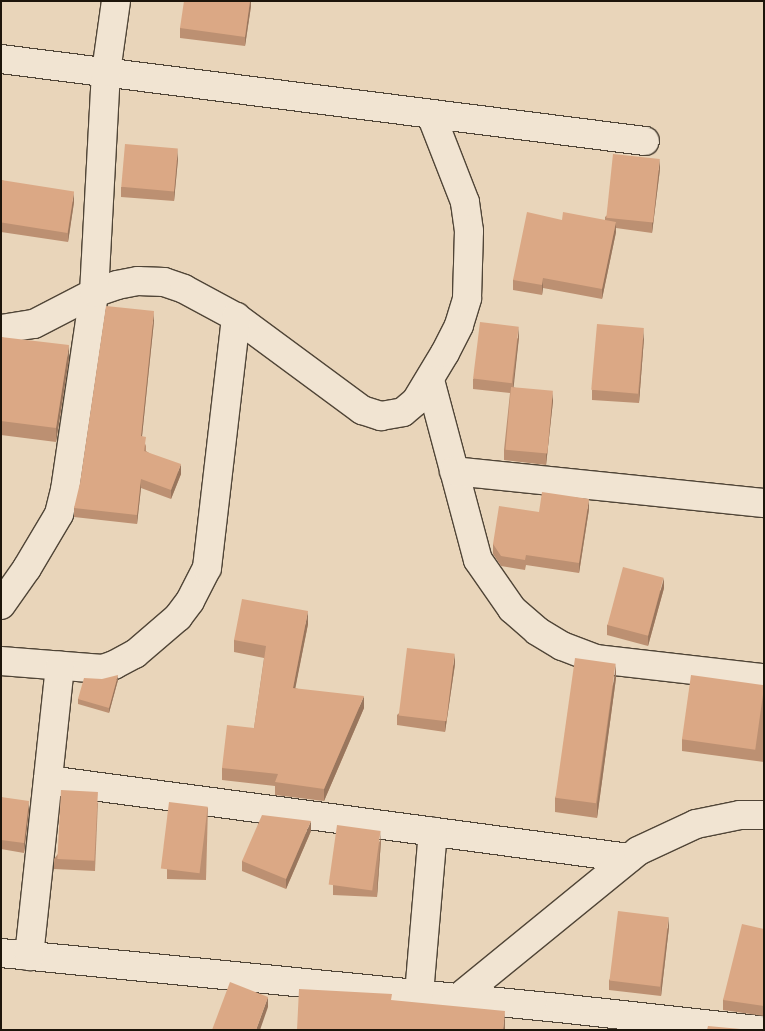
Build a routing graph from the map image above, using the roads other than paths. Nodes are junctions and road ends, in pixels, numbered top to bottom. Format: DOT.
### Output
graph roads {
  1 [pos="116,1"];
  2 [pos="1,59"];
  3 [pos="106,72"];
  4 [pos="431,115"];
  5 [pos="645,142"];
  6 [pos="94,293"];
  7 [pos="236,317"];
  8 [pos="1,329"];
  9 [pos="430,380"];
  10 [pos="454,471"];
  11 [pos="764,503"];
  12 [pos="1,606"];
  13 [pos="1,661"];
  14 [pos="60,666"];
  15 [pos="764,678"];
  16 [pos="48,780"];
  17 [pos="764,814"];
  18 [pos="433,832"];
  19 [pos="630,858"];
  20 [pos="1,953"];
  21 [pos="29,956"];
  22 [pos="419,994"];
  23 [pos="458,998"];
  24 [pos="565,1019"];
  25 [pos="759,1030"];
  1 -- 3 [label="street"];
  2 -- 3 [label="street"];
  3 -- 4 [label="street"];
  3 -- 6 [label="street"];
  4 -- 5 [label="street"];
  4 -- 9 [label="street"];
  6 -- 7 [label="street"];
  6 -- 8 [label="street"];
  6 -- 12 [label="street"];
  7 -- 9 [label="street"];
  7 -- 14 [label="street"];
  9 -- 10 [label="street"];
  10 -- 11 [label="street"];
  10 -- 15 [label="street"];
  13 -- 14 [label="street"];
  14 -- 16 [label="street"];
  16 -- 18 [label="street"];
  16 -- 21 [label="street"];
  17 -- 19 [label="street"];
  18 -- 19 [label="street"];
  18 -- 22 [label="street"];
  19 -- 23 [label="street"];
  20 -- 21 [label="street"];
  21 -- 22 [label="street"];
  22 -- 23 [label="street"];
  23 -- 24 [label="street"];
  24 -- 25 [label="street"];
}
